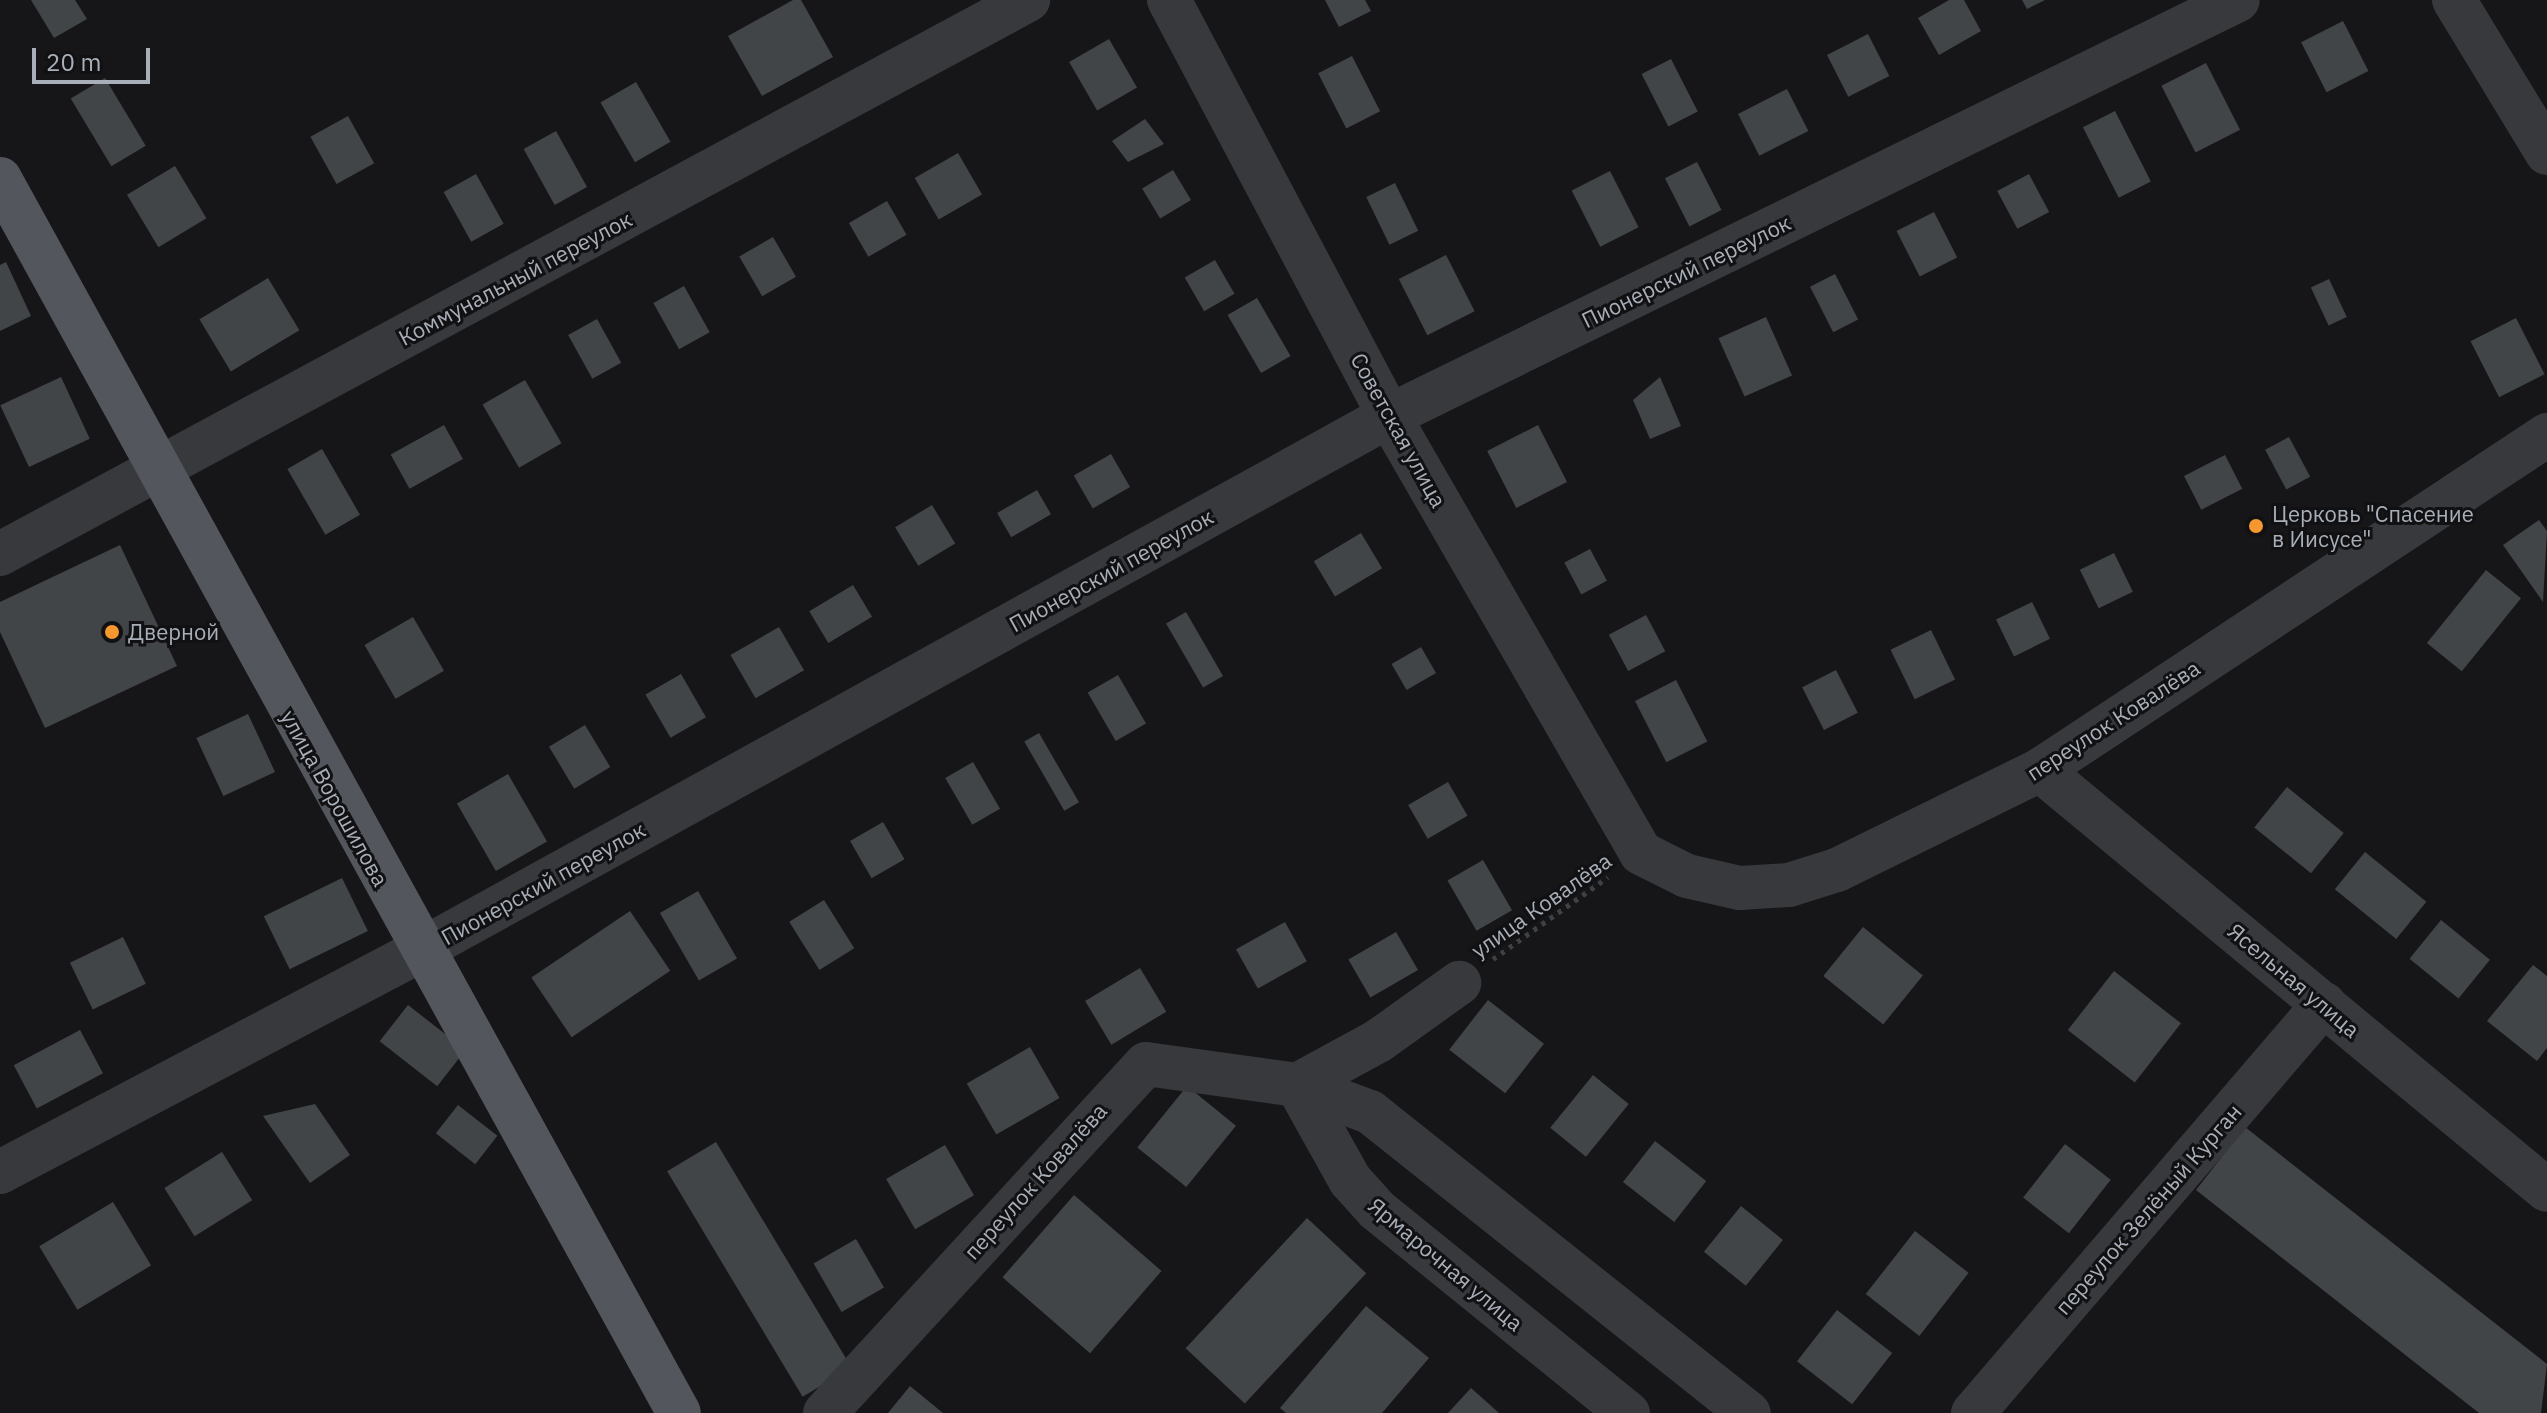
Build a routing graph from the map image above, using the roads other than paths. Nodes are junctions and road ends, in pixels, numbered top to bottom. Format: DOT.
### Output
graph roads {
  1 [pos="1028,0"];
  2 [pos="1169,0"];
  3 [pos="2238,0"];
  4 [pos="2454,0"];
  5 [pos="2547,153"];
  6 [pos="0,179"];
  7 [pos="1389,416"];
  8 [pos="2547,435"];
  9 [pos="156,473"];
  10 [pos="0,554"];
  11 [pos="2040,770"];
  12 [pos="1641,853"];
  13 [pos="419,951"];
  14 [pos="1459,983"];
  15 [pos="2324,1004"];
  16 [pos="1297,1085"];
  17 [pos="0,1172"];
  18 [pos="2547,1190"];
  19 [pos="679,1413"];
  20 [pos="825,1413"];
  21 [pos="1628,1413"];
  22 [pos="1749,1413"];
  23 [pos="1973,1413"];
  1 -- 9 [label="street, Коммунальный переулок"];
  2 -- 7 [label="street, Советская улица"];
  3 -- 7 [label="street, Пионерский переулок"];
  4 -- 5 [label="street"];
  6 -- 9 [label="main road, улица Ворошилова"];
  7 -- 12 [label="street, Советская улица"];
  7 -- 13 [label="street, Пионерский переулок"];
  8 -- 11 [label="street, переулок Ковалёва"];
  9 -- 10 [label="street, Коммунальный переулок"];
  9 -- 13 [label="main road, улица Ворошилова"];
  11 -- 12 [label="street, переулок Ковалёва"];
  11 -- 15 [label="street, Ясельная улица"];
  13 -- 17 [label="street, Пионерский переулок"];
  13 -- 19 [label="main road, улица Ворошилова"];
  14 -- 16 [label="street"];
  15 -- 18 [label="street, Ясельная улица"];
  15 -- 23 [label="street, переулок Зелёный Курган"];
  16 -- 20 [label="street, переулок Ковалёва"];
  16 -- 21 [label="street, Ярмарочная улица"];
  16 -- 22 [label="street"];
}
